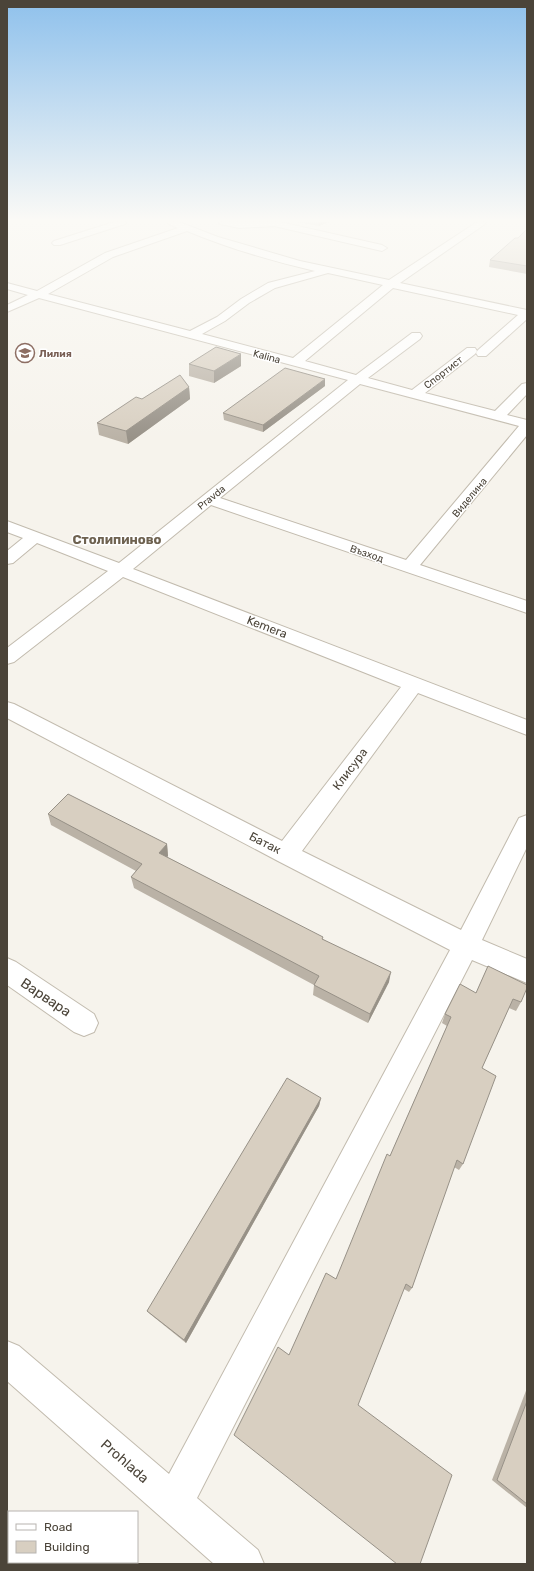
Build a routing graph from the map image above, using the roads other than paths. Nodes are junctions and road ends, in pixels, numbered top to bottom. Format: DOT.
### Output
graph roads {
  1 [pos="38,295"];
  2 [pos="39,295"];
  3 [pos="255,295"];
  4 [pos="378,295"];
  5 [pos="445,295"];
  6 [pos="7,309"];
  7 [pos="527,313"];
  8 [pos="191,335"];
  9 [pos="416,336"];
  10 [pos="295,363"];
  11 [pos="358,379"];
  12 [pos="527,387"];
  13 [pos="415,394"];
  14 [pos="498,416"];
  15 [pos="527,425"];
  16 [pos="208,499"];
  17 [pos="7,526"];
  18 [pos="35,537"];
  19 [pos="7,559"];
  20 [pos="410,567"];
  21 [pos="121,570"];
  22 [pos="527,607"];
  23 [pos="7,658"];
  24 [pos="414,684"];
  25 [pos="7,709"];
  26 [pos="527,728"];
  27 [pos="527,824"];
  28 [pos="286,854"];
  29 [pos="466,946"];
  30 [pos="7,970"];
  31 [pos="527,971"];
  32 [pos="84,1023"];
  33 [pos="7,1358"];
  34 [pos="174,1504"];
  35 [pos="244,1564"];
  1 -- 6 [label="street"];
  2 -- 8 [label="street, Kalina"];
  3 -- 8 [label="street"];
  4 -- 10 [label="street"];
  5 -- 7 [label="street"];
  7 -- 13 [label="street, Спортист"];
  8 -- 10 [label="street, Kalina"];
  9 -- 11 [label="street, Pravda"];
  10 -- 11 [label="street, Kalina"];
  11 -- 13 [label="street, Kalina"];
  11 -- 16 [label="street, Pravda"];
  12 -- 14 [label="street"];
  13 -- 14 [label="street, Kalina"];
  14 -- 15 [label="street, Kalina"];
  15 -- 20 [label="street, Виделина"];
  16 -- 20 [label="street, Възход"];
  16 -- 21 [label="street, Pravda"];
  17 -- 18 [label="street, Kemera"];
  18 -- 19 [label="street"];
  18 -- 21 [label="street, Kemera"];
  20 -- 22 [label="street, Възход"];
  21 -- 23 [label="street, Pravda"];
  21 -- 24 [label="street, Kemera"];
  24 -- 26 [label="street, Kemera"];
  24 -- 28 [label="street, Клисура"];
  25 -- 28 [label="street, Батак"];
  27 -- 29 [label="street"];
  28 -- 29 [label="street, Батак"];
  29 -- 31 [label="street, Батак"];
  29 -- 34 [label="street"];
  30 -- 32 [label="street, Варвара"];
  33 -- 34 [label="street, Prohlada"];
  34 -- 35 [label="street, Prohlada"];
}
